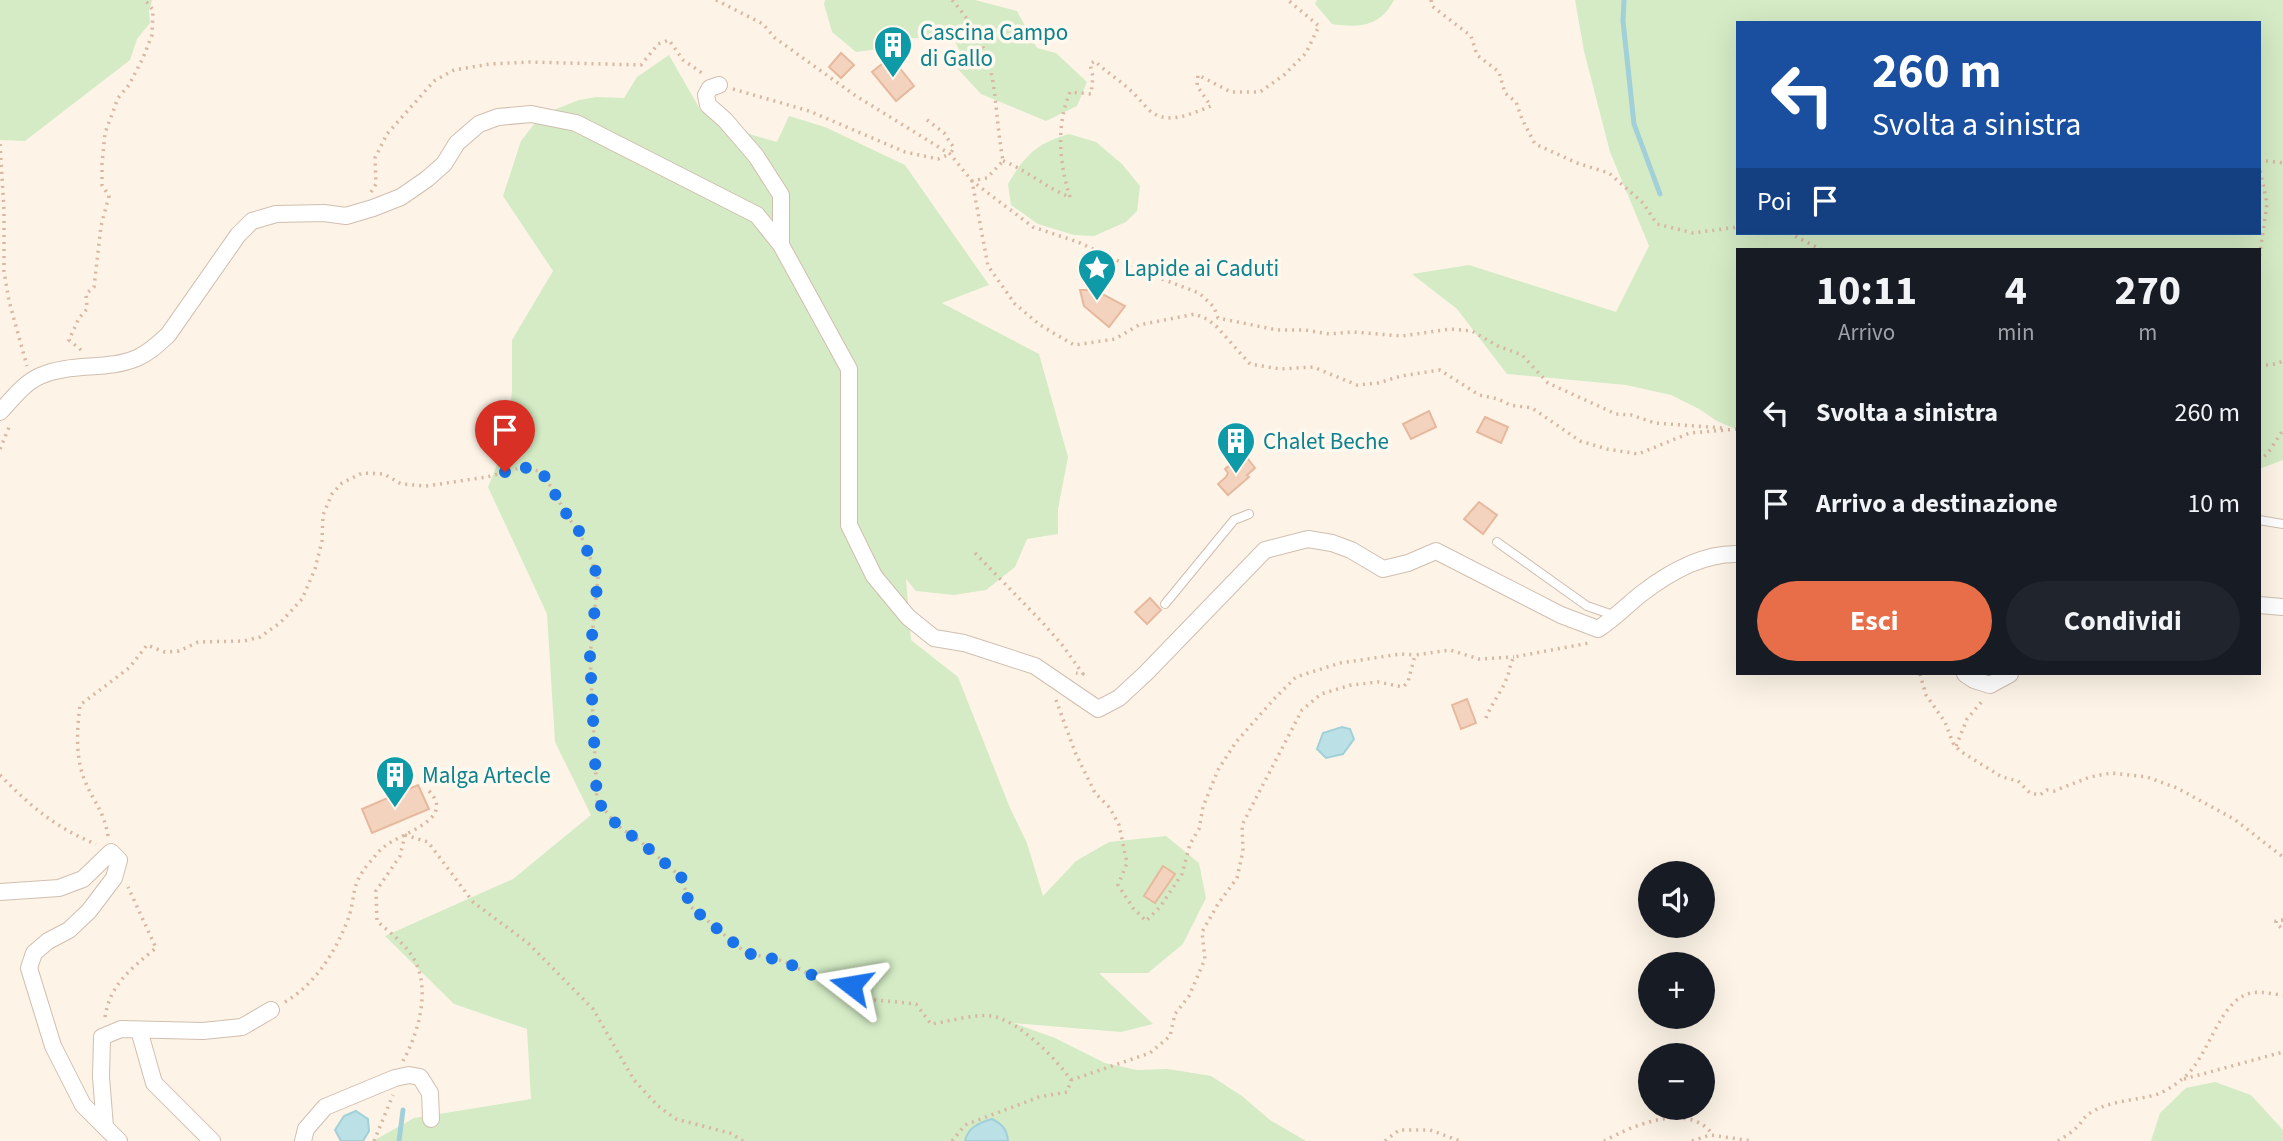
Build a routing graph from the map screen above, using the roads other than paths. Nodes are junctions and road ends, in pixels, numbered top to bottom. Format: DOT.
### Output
graph roads {
  1 [pos="719,85"];
  2 [pos="781,245"];
  3 [pos="0,412"];
  4 [pos="1249,514"];
  5 [pos="2261,520"];
  6 [pos="2283,524"];
  7 [pos="1497,542"];
  8 [pos="1736,554"];
  9 [pos="1165,604"];
  10 [pos="2261,605"];
  11 [pos="2283,607"];
  12 [pos="1609,621"];
  13 [pos="1966,675"];
  14 [pos="2008,675"];
  15 [pos="0,892"];
  16 [pos="271,1010"];
  17 [pos="139,1030"];
  18 [pos="431,1119"];
  19 [pos="105,1127"];
  20 [pos="119,1141"];
  21 [pos="212,1141"];
  22 [pos="303,1141"];
  1 -- 2 [label="street"];
  2 -- 3 [label="street"];
  2 -- 12 [label="street"];
  4 -- 9 [label="lane"];
  5 -- 6 [label="lane"];
  7 -- 12 [label="lane"];
  8 -- 12 [label="street"];
  10 -- 11 [label="street"];
  13 -- 14 [label="street"];
  15 -- 19 [label="street"];
  16 -- 17 [label="street"];
  17 -- 19 [label="street"];
  17 -- 21 [label="street"];
  18 -- 22 [label="street"];
  19 -- 20 [label="street"];
}
